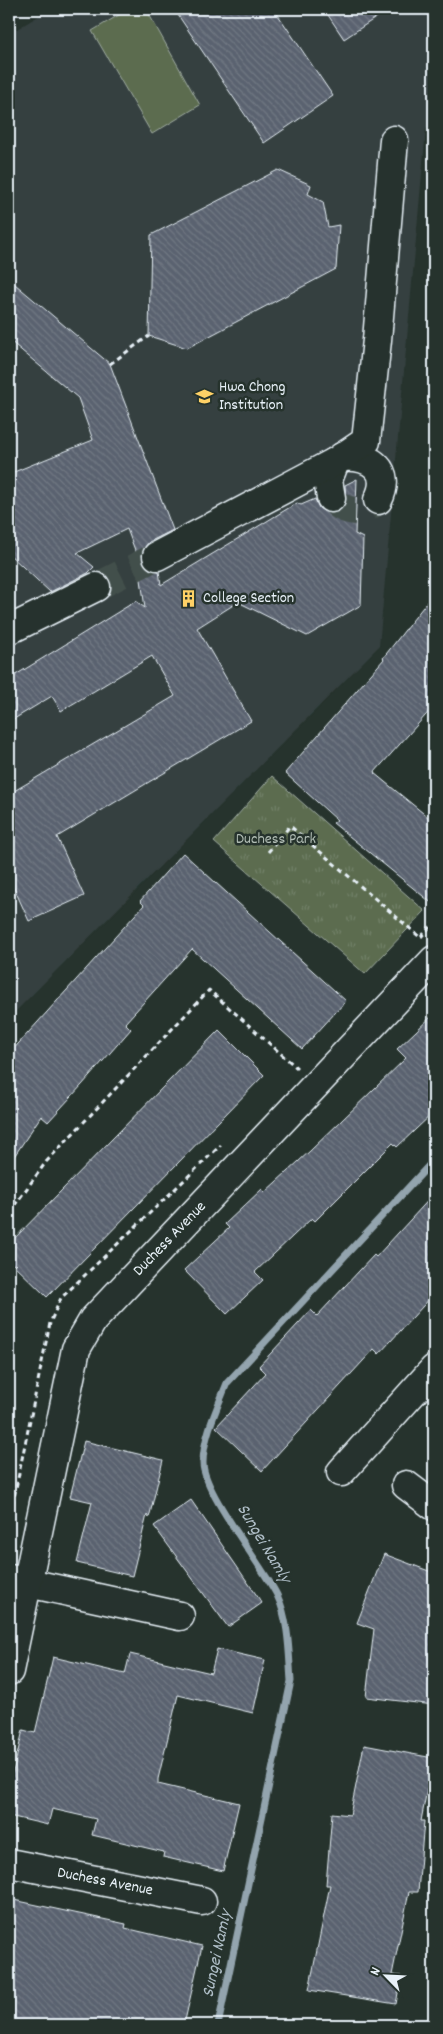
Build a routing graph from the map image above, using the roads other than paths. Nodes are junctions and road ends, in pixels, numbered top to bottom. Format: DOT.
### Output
graph roads {
  1 [pos="394,140"];
  2 [pos="338,460"];
  3 [pos="331,498"];
  4 [pos="378,500"];
  5 [pos="157,556"];
  6 [pos="96,587"];
  7 [pos="9,630"];
  8 [pos="427,949"];
  9 [pos="434,1369"];
  10 [pos="341,1472"];
  11 [pos="406,1485"];
  12 [pos="434,1506"];
  13 [pos="18,1581"];
  14 [pos="180,1616"];
  15 [pos="9,1671"];
  16 [pos="9,1863"];
  17 [pos="202,1901"];
  1 -- 2 [label="street"];
  2 -- 3 [label="street"];
  2 -- 4 [label="street"];
  2 -- 5 [label="street"];
  6 -- 7 [label="street"];
  8 -- 13 [label="street, Duchess Avenue"];
  9 -- 10 [label="street"];
  11 -- 12 [label="street"];
  13 -- 14 [label="street"];
  13 -- 15 [label="street, Duchess Avenue"];
  16 -- 17 [label="street, Duchess Avenue"];
}
